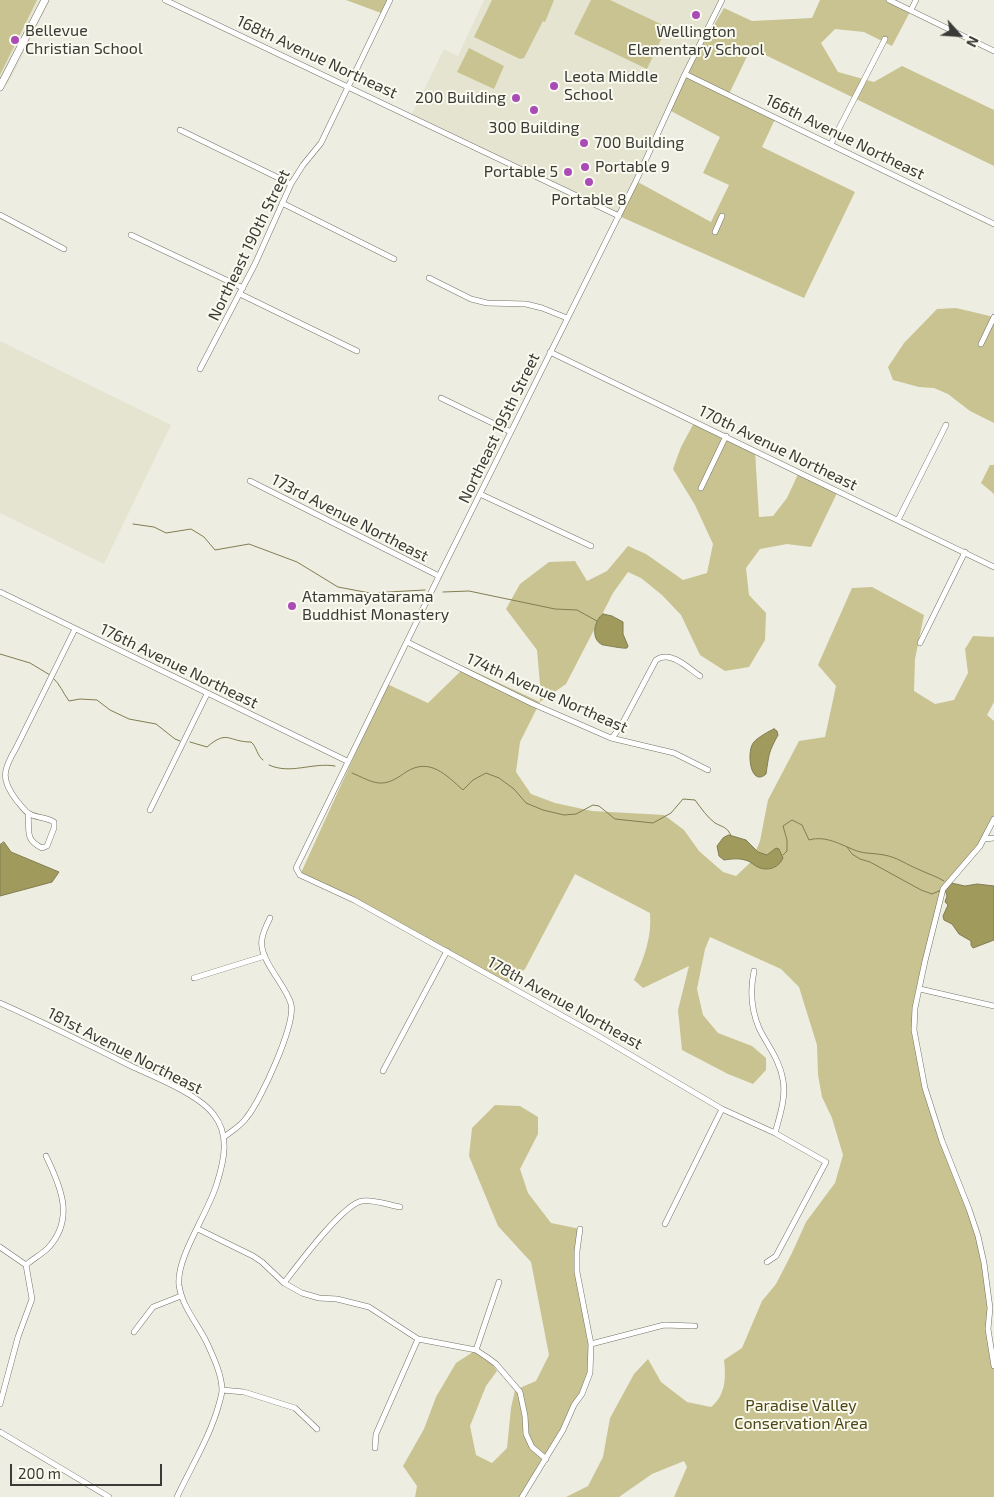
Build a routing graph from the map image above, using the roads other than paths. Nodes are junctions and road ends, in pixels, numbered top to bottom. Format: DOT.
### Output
graph roads {
  1 [pos="44,0"];
  2 [pos="165,0"];
  3 [pos="390,0"];
  4 [pos="722,0"];
  5 [pos="889,0"];
  6 [pos="916,0"];
  7 [pos="911,10"];
  8 [pos="885,39"];
  9 [pos="994,51"];
  10 [pos="685,74"];
  11 [pos="348,86"];
  12 [pos="0,87"];
  13 [pos="180,130"];
  14 [pos="831,144"];
  15 [pos="291,184"];
  16 [pos="282,204"];
  17 [pos="0,215"];
  18 [pos="619,216"];
  19 [pos="722,216"];
  20 [pos="994,224"];
  21 [pos="715,232"];
  22 [pos="131,235"];
  23 [pos="64,249"];
  24 [pos="394,259"];
  25 [pos="429,278"];
  26 [pos="242,291"];
  27 [pos="994,317"];
  28 [pos="567,318"];
  29 [pos="981,344"];
  30 [pos="357,351"];
  31 [pos="550,352"];
  32 [pos="200,368"];
  33 [pos="441,398"];
  34 [pos="946,425"];
  35 [pos="511,432"];
  36 [pos="726,436"];
  37 [pos="250,482"];
  38 [pos="701,488"];
  39 [pos="480,494"];
  40 [pos="898,520"];
  41 [pos="592,546"];
  42 [pos="965,552"];
  43 [pos="994,567"];
  44 [pos="439,576"];
  45 [pos="0,592"];
  46 [pos="75,629"];
  47 [pos="407,642"];
  48 [pos="920,643"];
  49 [pos="700,676"];
  50 [pos="207,694"];
  51 [pos="612,738"];
  52 [pos="347,761"];
  53 [pos="708,770"];
  54 [pos="150,810"];
  55 [pos="28,813"];
  56 [pos="994,818"];
  57 [pos="994,838"];
  58 [pos="985,839"];
  59 [pos="296,865"];
  60 [pos="270,918"];
  61 [pos="446,951"];
  62 [pos="264,956"];
  63 [pos="754,971"];
  64 [pos="194,978"];
  65 [pos="920,988"];
  66 [pos="0,1003"];
  67 [pos="994,1006"];
  68 [pos="382,1071"];
  69 [pos="722,1109"];
  70 [pos="775,1133"];
  71 [pos="224,1137"];
  72 [pos="46,1156"];
  73 [pos="400,1207"];
  74 [pos="665,1224"];
  75 [pos="198,1229"];
  76 [pos="580,1229"];
  77 [pos="0,1247"];
  78 [pos="767,1262"];
  79 [pos="26,1265"];
  80 [pos="499,1282"];
  81 [pos="284,1283"];
  82 [pos="181,1296"];
  83 [pos="694,1326"];
  84 [pos="134,1332"];
  85 [pos="418,1339"];
  86 [pos="592,1344"];
  87 [pos="476,1350"];
  88 [pos="994,1366"];
  89 [pos="222,1390"];
  90 [pos="0,1404"];
  91 [pos="318,1430"];
  92 [pos="0,1432"];
  93 [pos="375,1448"];
  94 [pos="546,1459"];
  95 [pos="106,1496"];
  96 [pos="177,1497"];
  97 [pos="522,1497"];
  1 -- 12 [label="main road"];
  2 -- 11 [label="street, 168th Avenue Northeast"];
  3 -- 11 [label="street, Northeast 190th Street"];
  4 -- 10 [label="street, Northeast 195th Street"];
  5 -- 7 [label="street"];
  6 -- 7 [label="street"];
  7 -- 9 [label="street"];
  8 -- 14 [label="street"];
  10 -- 14 [label="street, 166th Avenue Northeast"];
  10 -- 18 [label="street, Northeast 195th Street"];
  11 -- 15 [label="street, Northeast 190th Street"];
  11 -- 18 [label="street, 168th Avenue Northeast"];
  13 -- 15 [label="street"];
  14 -- 20 [label="street, 166th Avenue Northeast"];
  15 -- 16 [label="street, Northeast 190th Street"];
  16 -- 24 [label="street"];
  16 -- 26 [label="street, Northeast 190th Street"];
  17 -- 23 [label="street"];
  18 -- 28 [label="street, Northeast 195th Street"];
  19 -- 21 [label="street"];
  22 -- 26 [label="street"];
  25 -- 28 [label="street"];
  26 -- 30 [label="street"];
  26 -- 32 [label="street, Northeast 190th Street"];
  27 -- 29 [label="street"];
  28 -- 31 [label="street, Northeast 195th Street"];
  31 -- 35 [label="street, Northeast 195th Street"];
  31 -- 36 [label="street, 170th Avenue Northeast"];
  33 -- 35 [label="street"];
  34 -- 40 [label="street"];
  35 -- 39 [label="street, Northeast 195th Street"];
  36 -- 38 [label="street"];
  36 -- 40 [label="street, 170th Avenue Northeast"];
  37 -- 44 [label="street, 173rd Avenue Northeast"];
  39 -- 41 [label="street"];
  39 -- 44 [label="street, Northeast 195th Street"];
  40 -- 42 [label="street, 170th Avenue Northeast"];
  42 -- 43 [label="street, 170th Avenue Northeast"];
  42 -- 48 [label="street"];
  44 -- 47 [label="street, Northeast 195th Street"];
  45 -- 46 [label="street, 176th Avenue Northeast"];
  46 -- 50 [label="street, 176th Avenue Northeast"];
  46 -- 55 [label="street"];
  47 -- 51 [label="street, 174th Avenue Northeast"];
  47 -- 52 [label="street, Northeast 195th Street"];
  49 -- 51 [label="street"];
  50 -- 52 [label="street, 176th Avenue Northeast"];
  50 -- 54 [label="street"];
  51 -- 53 [label="street, 174th Avenue Northeast"];
  52 -- 59 [label="street, Northeast 195th Street"];
  55 -- 55 [label="street"];
  56 -- 58 [label="street"];
  57 -- 58 [label="street"];
  58 -- 65 [label="street"];
  59 -- 61 [label="street, 178th Avenue Northeast"];
  60 -- 62 [label="street"];
  61 -- 68 [label="street"];
  61 -- 69 [label="street, 178th Avenue Northeast"];
  62 -- 64 [label="street"];
  62 -- 71 [label="street"];
  63 -- 70 [label="street"];
  65 -- 67 [label="street"];
  65 -- 88 [label="street"];
  66 -- 71 [label="street, 181st Avenue Northeast"];
  69 -- 70 [label="street, 178th Avenue Northeast"];
  69 -- 74 [label="street"];
  70 -- 78 [label="street, 178th Avenue Northeast"];
  71 -- 75 [label="street"];
  72 -- 79 [label="street"];
  73 -- 81 [label="street"];
  75 -- 81 [label="street"];
  75 -- 82 [label="street"];
  76 -- 86 [label="street"];
  77 -- 79 [label="street"];
  79 -- 90 [label="street"];
  80 -- 87 [label="street"];
  81 -- 85 [label="street"];
  82 -- 84 [label="street"];
  82 -- 89 [label="street"];
  83 -- 86 [label="street"];
  85 -- 87 [label="street"];
  85 -- 93 [label="street"];
  86 -- 94 [label="street"];
  87 -- 94 [label="street"];
  89 -- 91 [label="street"];
  89 -- 96 [label="street"];
  92 -- 95 [label="street"];
  94 -- 97 [label="street"];
}
